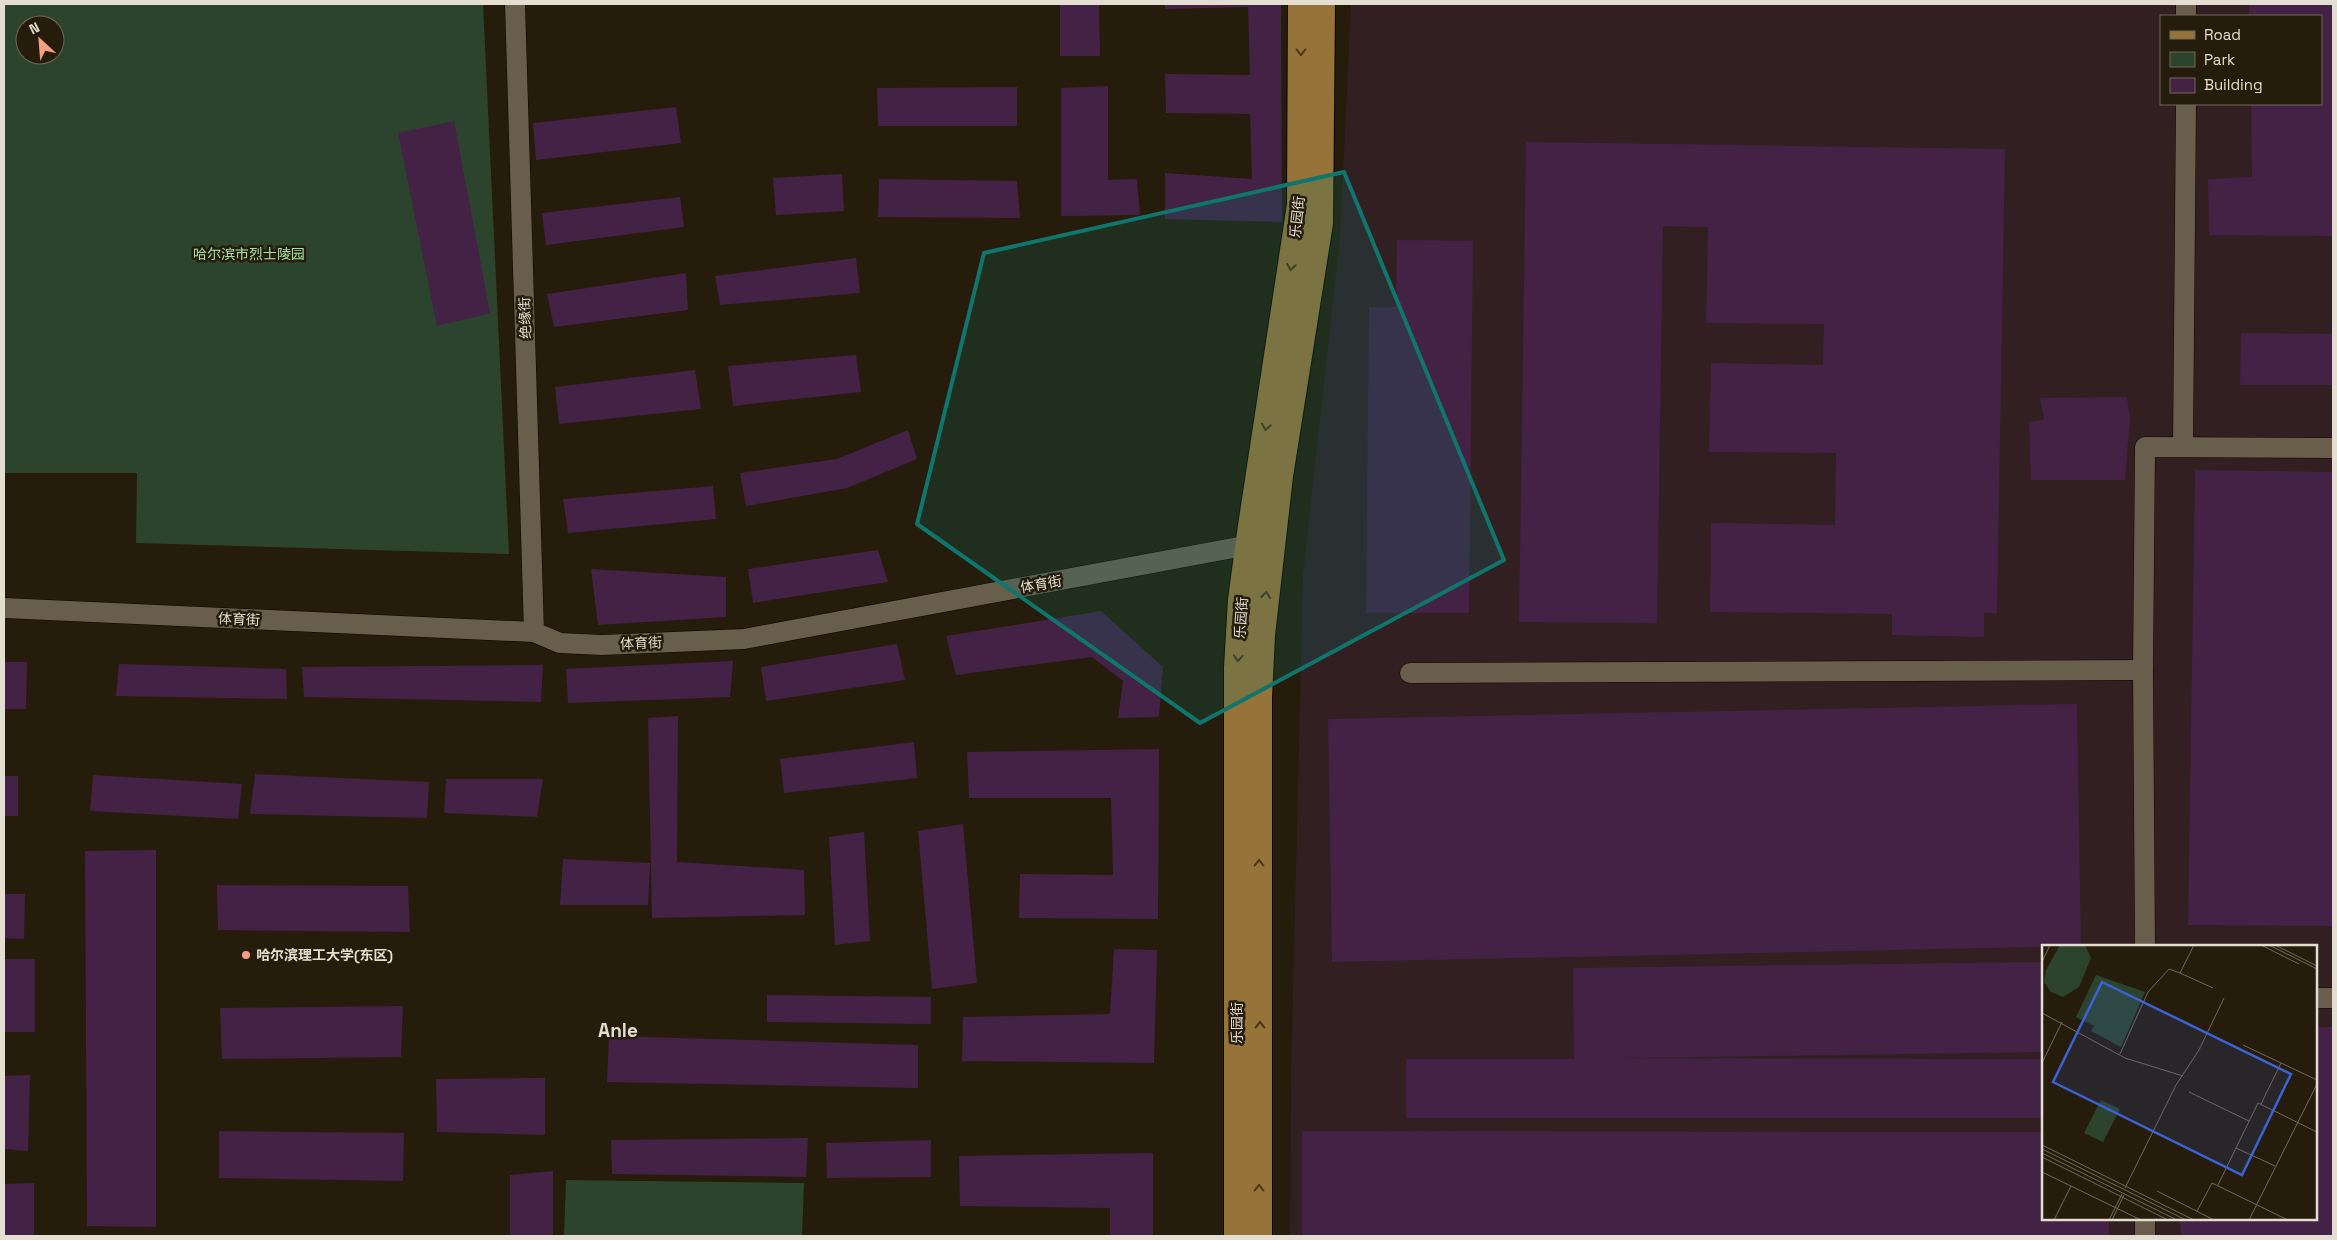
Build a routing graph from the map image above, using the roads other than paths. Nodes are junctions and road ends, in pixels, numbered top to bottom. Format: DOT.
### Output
graph roads {
  1 [pos="515,4"];
  2 [pos="1301,4"];
  3 [pos="1322,4"];
  4 [pos="2186,105"];
  5 [pos="2183,447"];
  6 [pos="2333,448"];
  7 [pos="1261,543"];
  8 [pos="4,608"];
  9 [pos="534,632"];
  10 [pos="2143,670"];
  11 [pos="1410,673"];
  12 [pos="2145,945"];
  13 [pos="2317,998"];
  14 [pos="2333,998"];
  15 [pos="2145,1220"];
  16 [pos="1237,1236"];
  17 [pos="1259,1236"];
  18 [pos="2145,1236"];
  1 -- 9 [label="street, 绝缘街"];
  2 -- 7 [label="main road, 乐园街, one-way"];
  3 -- 7 [label="main road, 乐园街"];
  4 -- 5 [label="street"];
  5 -- 6 [label="street"];
  5 -- 10 [label="street"];
  7 -- 9 [label="street, 体育街"];
  7 -- 16 [label="main road, 乐园街, one-way"];
  17 -- 7 [label="main road, 乐园街, one-way"];
  8 -- 9 [label="street, 体育街"];
  10 -- 11 [label="street"];
  10 -- 12 [label="street"];
  13 -- 14 [label="street"];
  15 -- 18 [label="street"];
}
